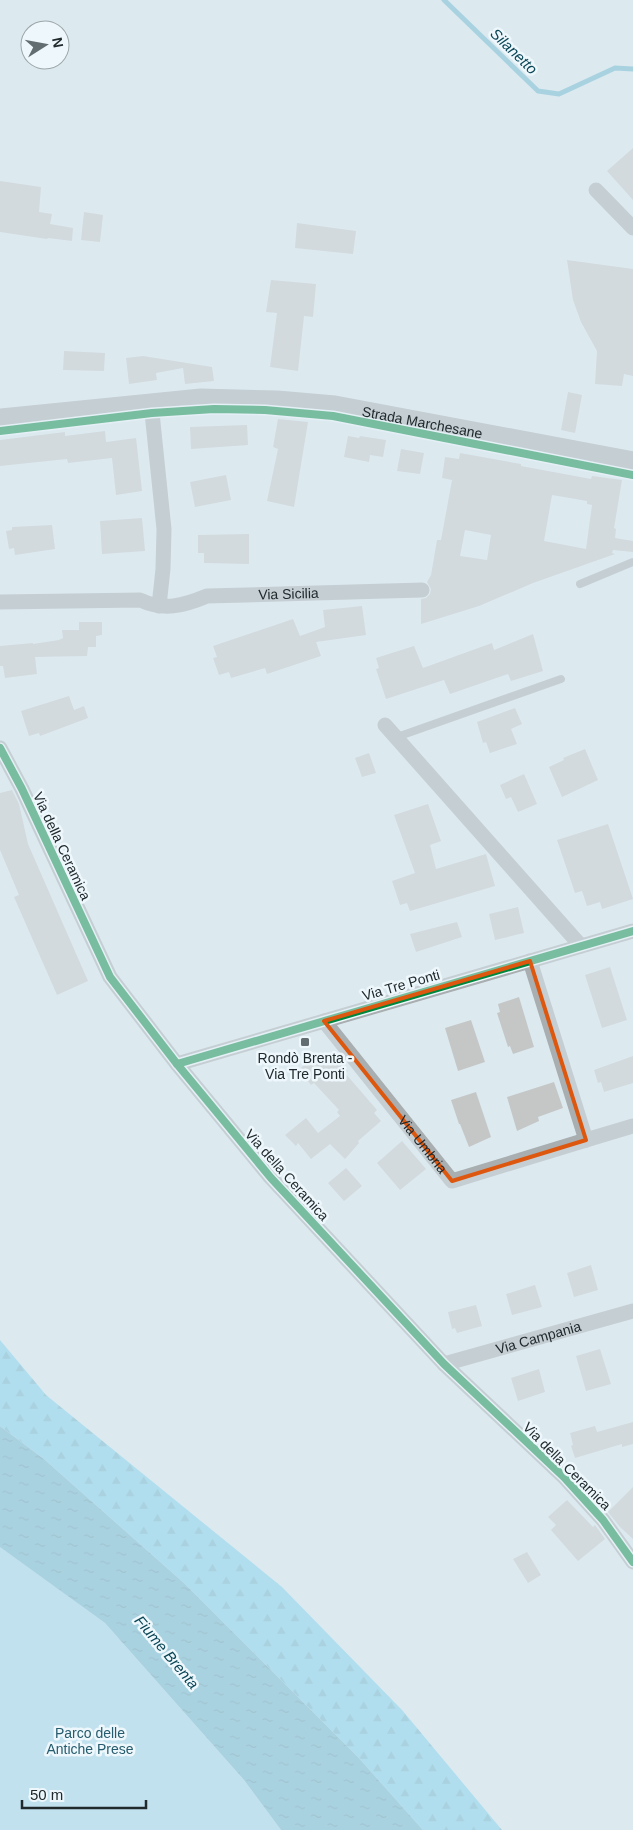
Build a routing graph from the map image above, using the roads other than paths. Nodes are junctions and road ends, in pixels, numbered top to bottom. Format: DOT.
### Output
graph roads {
  1 [pos="596,190"];
  2 [pos="633,228"];
  3 [pos="151,403"];
  4 [pos="0,419"];
  5 [pos="633,462"];
  6 [pos="633,562"];
  7 [pos="580,584"];
  8 [pos="422,590"];
  9 [pos="0,602"];
  10 [pos="159,606"];
  11 [pos="561,679"];
  12 [pos="385,725"];
  13 [pos="397,738"];
  14 [pos="2,755"];
  15 [pos="633,931"];
  16 [pos="581,946"];
  17 [pos="530,961"];
  18 [pos="324,1021"];
  19 [pos="177,1064"];
  20 [pos="633,1126"];
  21 [pos="586,1140"];
  22 [pos="633,1311"];
  23 [pos="444,1364"];
  24 [pos="633,1562"];
  1 -- 2 [label="street"];
  3 -- 4 [label="main road, Strada Marchesane"];
  3 -- 5 [label="main road, Strada Marchesane"];
  3 -- 10 [label="street"];
  6 -- 7 [label="lane"];
  8 -- 10 [label="street, Via Sicilia"];
  9 -- 10 [label="street, Via Sicilia"];
  11 -- 13 [label="lane"];
  12 -- 13 [label="street"];
  13 -- 16 [label="street"];
  14 -- 19 [label="street, Via della Ceramica"];
  15 -- 16 [label="street, Via Tre Ponti"];
  16 -- 17 [label="street, Via Tre Ponti"];
  17 -- 18 [label="street, Via Tre Ponti"];
  17 -- 21 [label="street"];
  18 -- 19 [label="street, Via Tre Ponti"];
  18 -- 21 [label="street, Via Umbria"];
  19 -- 23 [label="street, Via della Ceramica"];
  20 -- 21 [label="street, Via Umbria"];
  22 -- 23 [label="street, Via Campania"];
  23 -- 24 [label="street, Via della Ceramica"];
}
